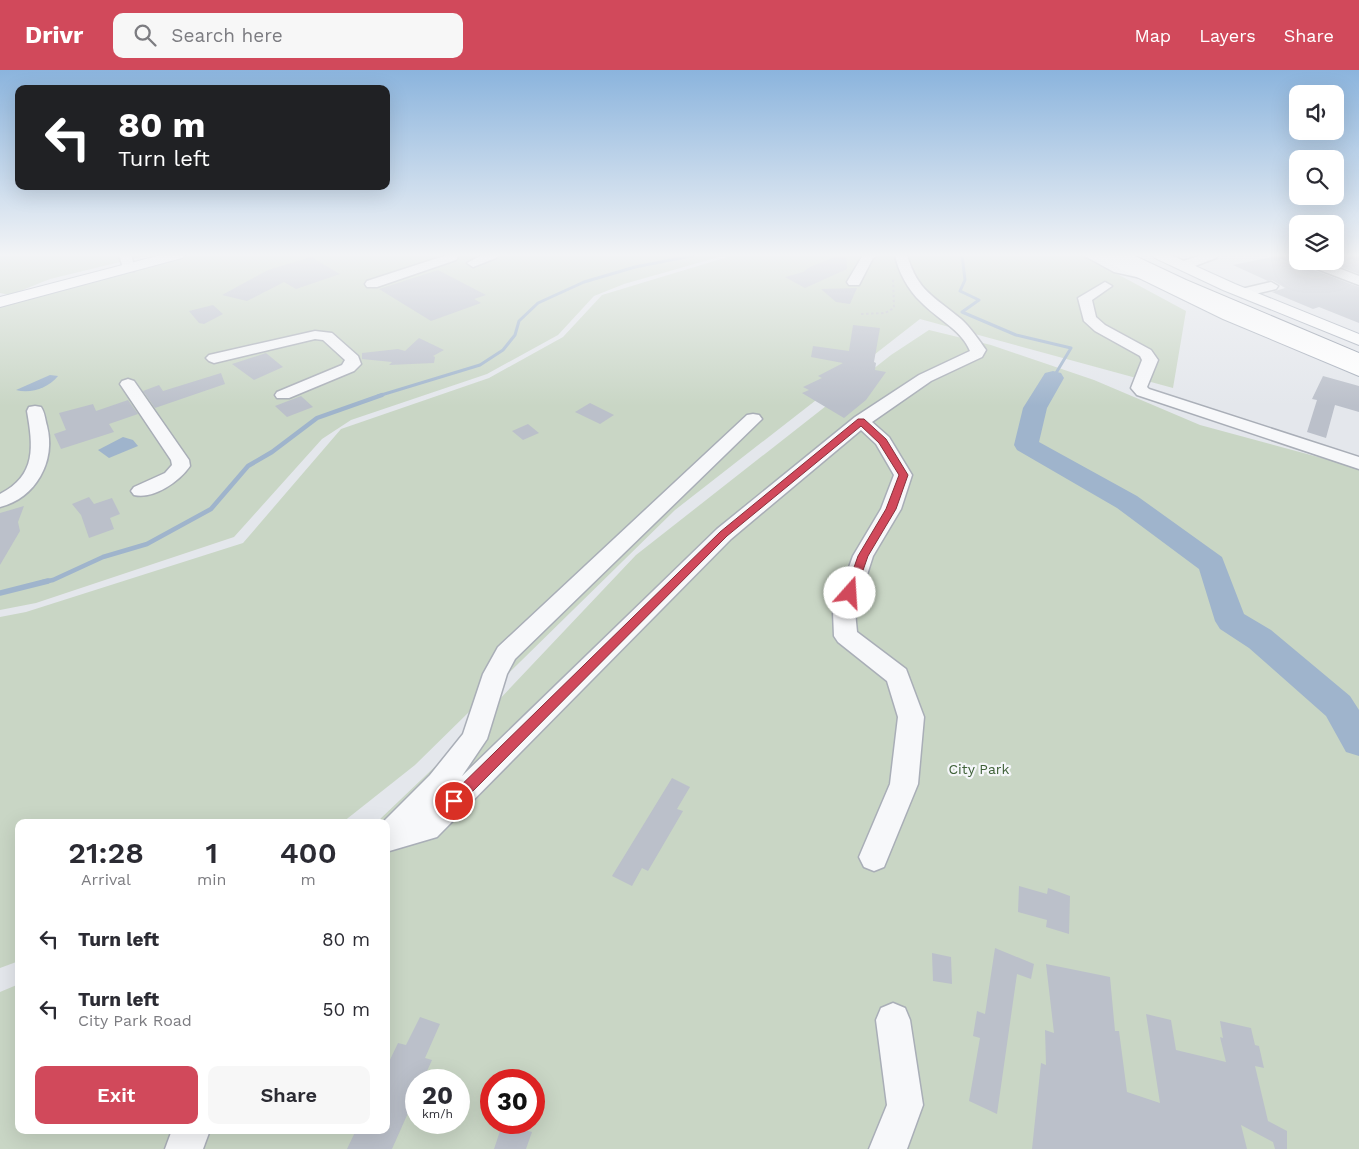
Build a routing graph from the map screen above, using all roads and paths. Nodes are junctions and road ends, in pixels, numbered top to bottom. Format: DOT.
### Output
graph roads {
  1 [pos="895,305"];
  2 [pos="934,305"];
  3 [pos="1086,305"];
  4 [pos="1206,305"];
  5 [pos="1231,305"];
  6 [pos="1255,305"];
  7 [pos="1275,305"];
  8 [pos="861,314"];
  9 [pos="1359,340"];
  10 [pos="1359,347"];
  11 [pos="214,358"];
  12 [pos="1359,360"];
  13 [pos="1359,370"];
  14 [pos="128,384"];
  15 [pos="283,396"];
  16 [pos="35,411"];
  17 [pos="753,419"];
  18 [pos="861,421"];
  19 [pos="1359,463"];
  20 [pos="141,491"];
  21 [pos="0,501"];
  22 [pos="390,835"];
  23 [pos="390,837"];
  24 [pos="874,857"];
  25 [pos="893,1020"];
  26 [pos="190,1134"];
  27 [pos="184,1149"];
  28 [pos="888,1149"];
  1 -- 8 [label="path"];
  2 -- 18 [label="street"];
  3 -- 19 [label="street"];
  4 -- 13 [label="main road"];
  5 -- 12 [label="main road"];
  6 -- 10 [label="main road"];
  7 -- 9 [label="main road"];
  11 -- 15 [label="street"];
  14 -- 20 [label="street"];
  16 -- 21 [label="street"];
  17 -- 22 [label="street"];
  18 -- 23 [label="street"];
  18 -- 24 [label="street"];
  25 -- 28 [label="street"];
  26 -- 27 [label="street"];
}
